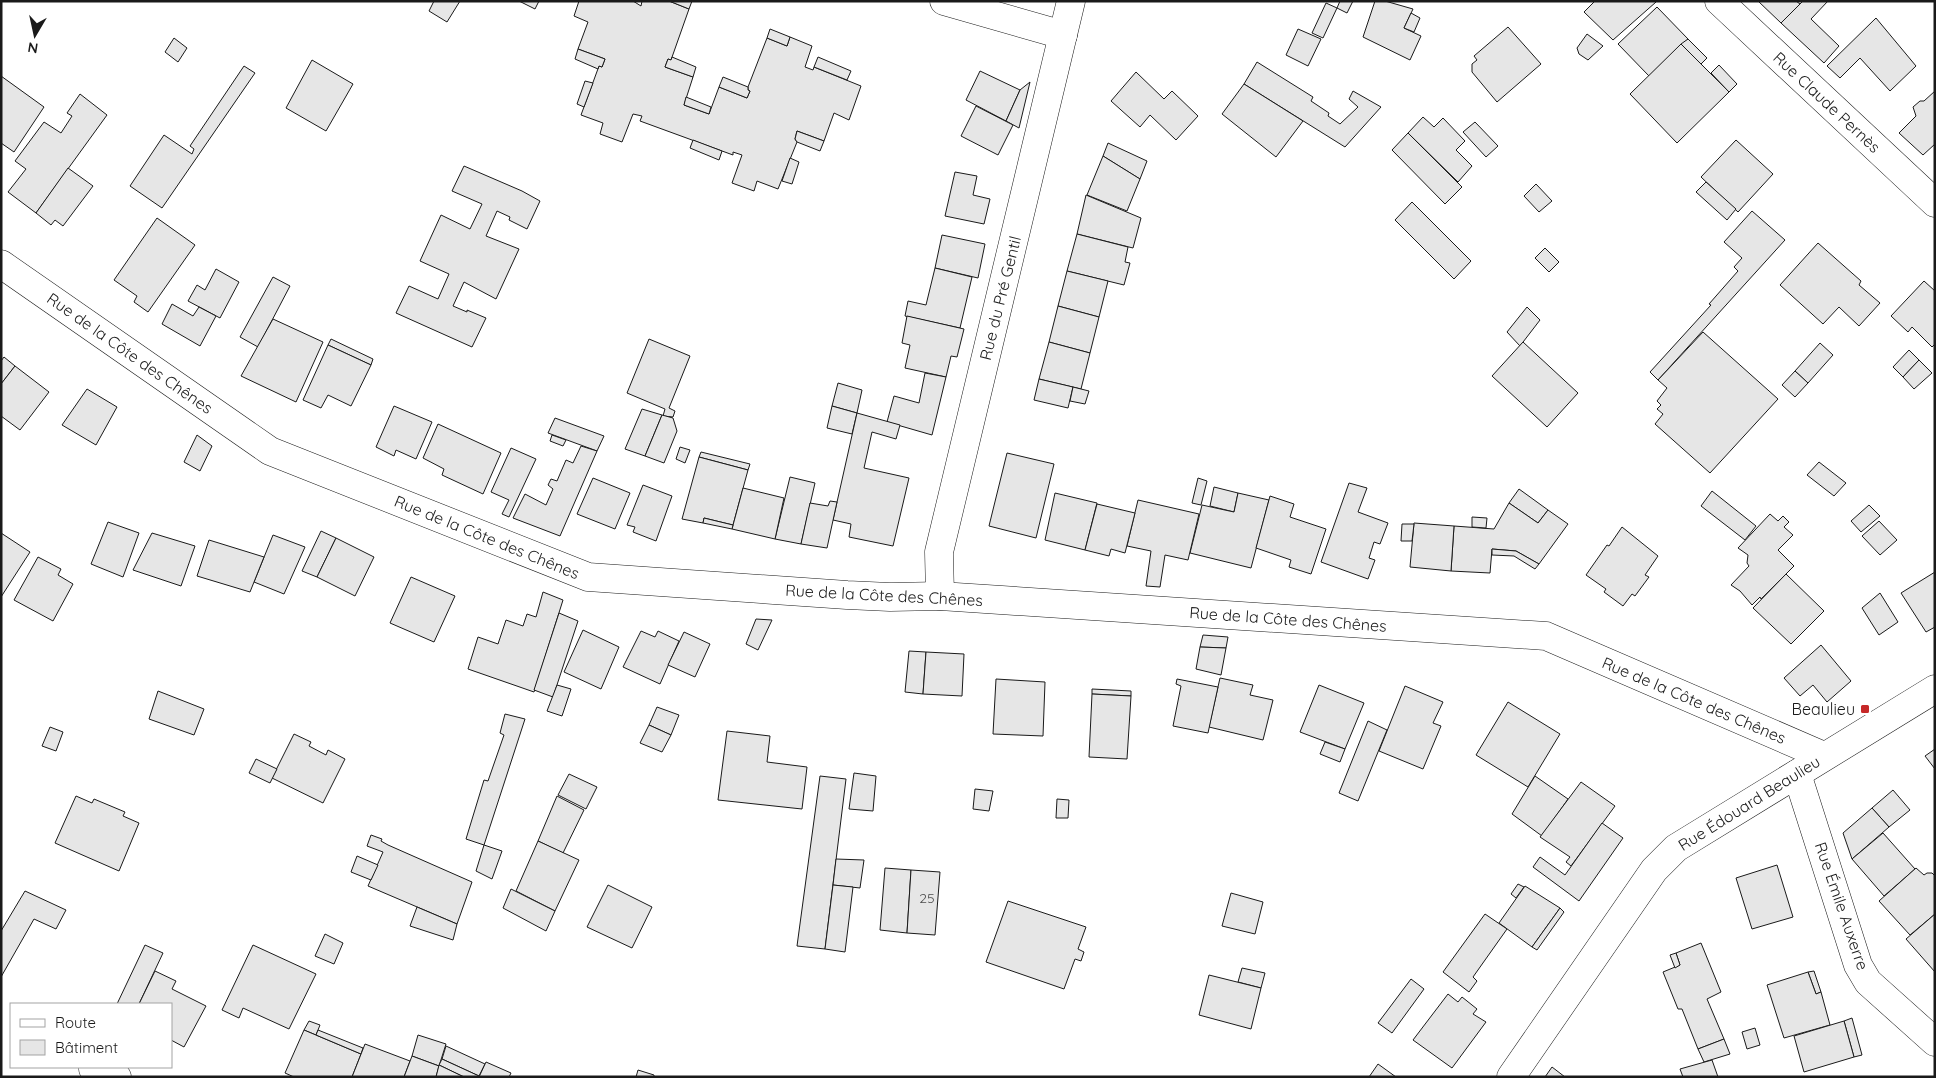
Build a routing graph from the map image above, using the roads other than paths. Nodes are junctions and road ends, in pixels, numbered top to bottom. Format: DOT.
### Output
graph roads {
  1 [pos="944,1"];
  2 [pos="1071,1"];
  3 [pos="1719,1"];
  4 [pos="1063,35"];
  5 [pos="1935,203"];
  6 [pos="1,264"];
  7 [pos="940,596"];
  8 [pos="1935,689"];
  9 [pos="1824,756"];
  10 [pos="1798,774"];
  11 [pos="1935,1042"];
  12 [pos="1511,1077"];
  1 -- 4 [label="street"];
  2 -- 4 [label="street, Rue du Pré Gentil"];
  3 -- 5 [label="street, Rue Claude Pernès"];
  4 -- 7 [label="street, Rue du Pré Gentil"];
  6 -- 7 [label="street, Rue de la Côte des Chênes"];
  7 -- 9 [label="street, Rue de la Côte des Chênes"];
  8 -- 9 [label="street, Rue Édouard Beaulieu"];
  9 -- 10 [label="street, Rue Édouard Beaulieu"];
  10 -- 11 [label="street, Rue Émile Auxerre"];
  10 -- 12 [label="street, Rue Édouard Beaulieu"];
}
